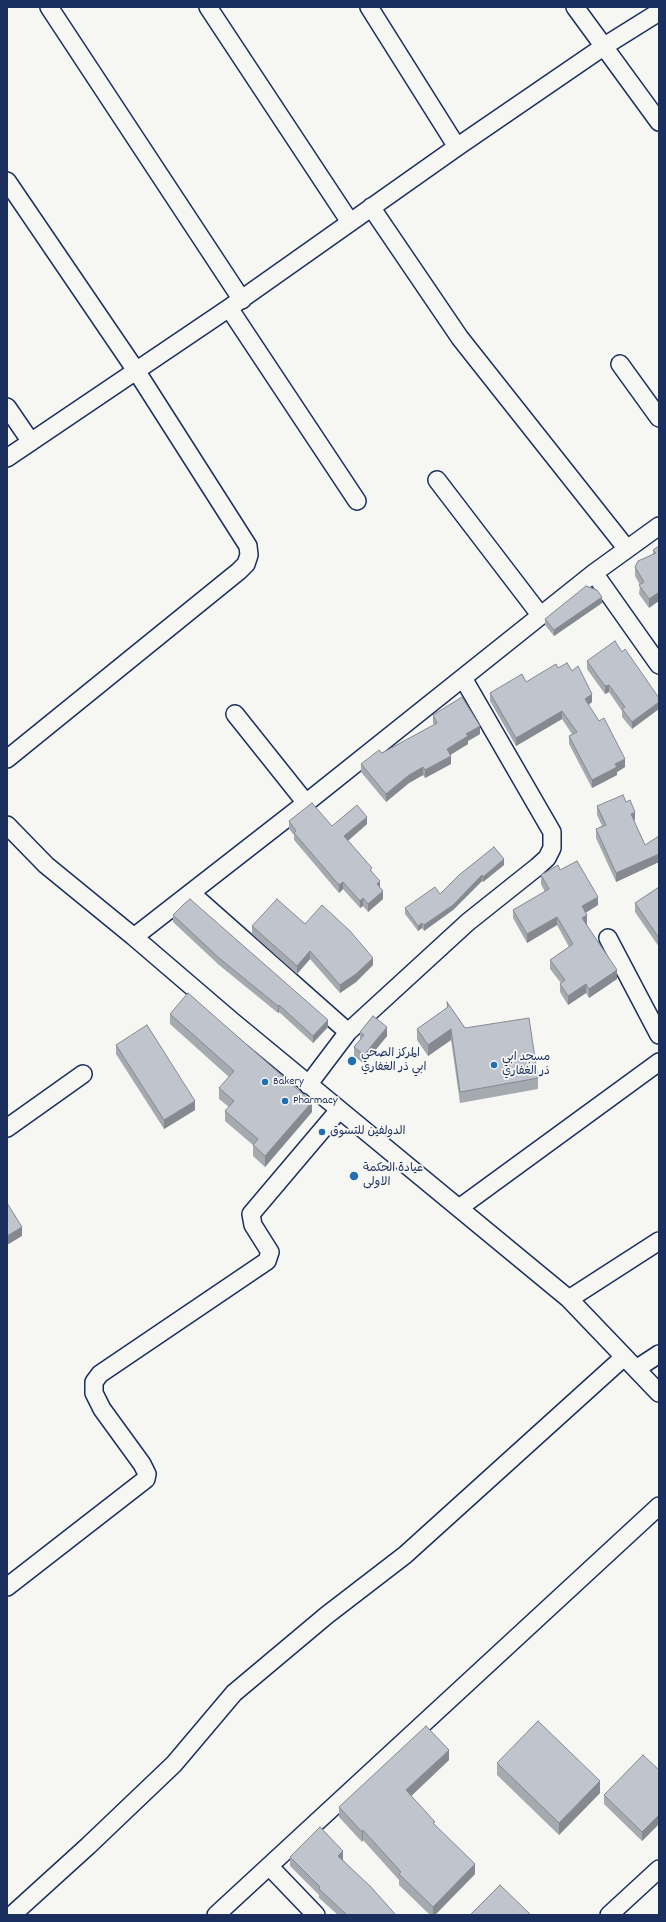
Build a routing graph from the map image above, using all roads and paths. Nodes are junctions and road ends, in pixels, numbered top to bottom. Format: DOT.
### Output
graph roads {
  1 [pos="48,7"];
  2 [pos="208,7"];
  3 [pos="369,7"];
  4 [pos="575,7"];
  5 [pos="651,12"];
  6 [pos="603,47"];
  7 [pos="659,122"];
  8 [pos="457,147"];
  9 [pos="7,181"];
  10 [pos="371,207"];
  11 [pos="350,222"];
  12 [pos="236,304"];
  13 [pos="620,364"];
  14 [pos="137,372"];
  15 [pos="7,407"];
  16 [pos="659,418"];
  17 [pos="31,442"];
  18 [pos="7,458"];
  19 [pos="437,480"];
  20 [pos="357,501"];
  21 [pos="659,526"];
  22 [pos="627,549"];
  23 [pos="594,573"];
  24 [pos="541,616"];
  25 [pos="659,665"];
  26 [pos="463,678"];
  27 [pos="235,714"];
  28 [pos="7,759"];
  29 [pos="306,803"];
  30 [pos="7,825"];
  31 [pos="191,893"];
  32 [pos="134,937"];
  33 [pos="608,938"];
  34 [pos="348,1032"];
  35 [pos="659,1035"];
  36 [pos="659,1062"];
  37 [pos="83,1074"];
  38 [pos="308,1085"];
  39 [pos="339,1110"];
  40 [pos="7,1128"];
  41 [pos="459,1208"];
  42 [pos="659,1241"];
  43 [pos="569,1299"];
  44 [pos="659,1354"];
  45 [pos="630,1363"];
  46 [pos="659,1393"];
  47 [pos="659,1506"];
  48 [pos="7,1588"];
  49 [pos="269,1866"];
  50 [pos="659,1869"];
  51 [pos="12,1915"];
  52 [pos="216,1915"];
  53 [pos="316,1915"];
  54 [pos="609,1915"];
  1 -- 12 [label="street"];
  2 -- 11 [label="street"];
  3 -- 8 [label="street"];
  4 -- 6 [label="street"];
  5 -- 6 [label="street"];
  6 -- 7 [label="street"];
  6 -- 8 [label="street"];
  8 -- 10 [label="street"];
  9 -- 14 [label="street"];
  10 -- 11 [label="street"];
  10 -- 22 [label="street"];
  11 -- 12 [label="street"];
  12 -- 14 [label="street"];
  12 -- 20 [label="street"];
  13 -- 16 [label="street"];
  14 -- 17 [label="street"];
  14 -- 28 [label="street"];
  15 -- 17 [label="street"];
  17 -- 18 [label="street"];
  19 -- 24 [label="street"];
  21 -- 22 [label="street"];
  22 -- 23 [label="street"];
  23 -- 24 [label="street"];
  23 -- 25 [label="street"];
  24 -- 26 [label="street"];
  26 -- 29 [label="street"];
  26 -- 34 [label="street"];
  27 -- 29 [label="street"];
  29 -- 31 [label="street"];
  30 -- 32 [label="street"];
  31 -- 32 [label="street"];
  31 -- 34 [label="street"];
  32 -- 38 [label="street"];
  33 -- 35 [label="street"];
  34 -- 38 [label="street"];
  36 -- 41 [label="street"];
  37 -- 40 [label="street"];
  38 -- 39 [label="street"];
  39 -- 41 [label="street"];
  39 -- 48 [label="street"];
  41 -- 43 [label="street"];
  42 -- 43 [label="street"];
  43 -- 45 [label="street"];
  44 -- 45 [label="street"];
  45 -- 46 [label="street"];
  45 -- 51 [label="street"];
  47 -- 49 [label="street"];
  49 -- 52 [label="street"];
  49 -- 53 [label="street"];
  50 -- 54 [label="street"];
}
